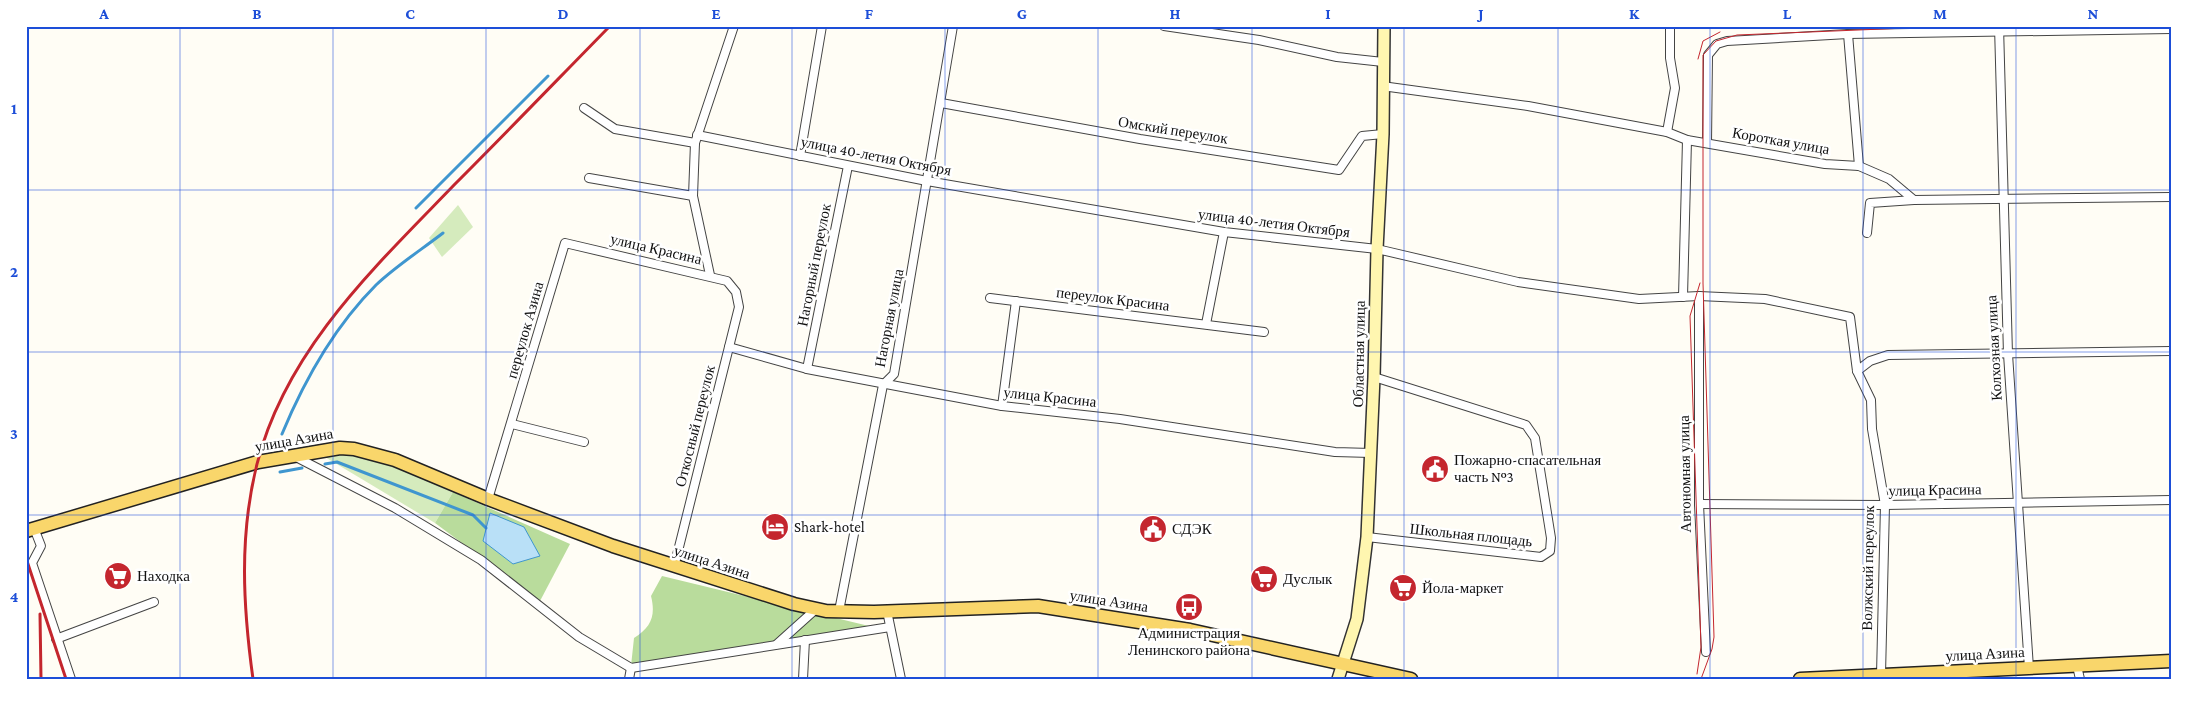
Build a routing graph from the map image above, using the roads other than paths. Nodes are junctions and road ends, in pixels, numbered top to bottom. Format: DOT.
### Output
graph roads {
  1 [pos="734,26"];
  2 [pos="822,26"];
  3 [pos="953,26"];
  4 [pos="1164,26"];
  5 [pos="1384,26"];
  6 [pos="1670,26"];
  7 [pos="1999,28"];
  8 [pos="2171,29"];
  9 [pos="1848,34"];
  10 [pos="1383,62"];
  11 [pos="1382,86"];
  12 [pos="941,103"];
  13 [pos="584,108"];
  14 [pos="1667,132"];
  15 [pos="696,134"];
  16 [pos="1383,134"];
  17 [pos="1687,140"];
  18 [pos="1707,143"];
  19 [pos="695,144"];
  20 [pos="800,156"];
  21 [pos="848,166"];
  22 [pos="1859,166"];
  23 [pos="589,178"];
  24 [pos="928,181"];
  25 [pos="693,196"];
  26 [pos="2002,197"];
  27 [pos="2171,197"];
  28 [pos="1914,200"];
  29 [pos="1224,232"];
  30 [pos="1867,233"];
  31 [pos="565,243"];
  32 [pos="1376,248"];
  33 [pos="710,275"];
  34 [pos="736,292"];
  35 [pos="1699,296"];
  36 [pos="1684,297"];
  37 [pos="990,298"];
  38 [pos="1016,301"];
  39 [pos="1850,317"];
  40 [pos="1206,324"];
  41 [pos="1264,332"];
  42 [pos="729,347"];
  43 [pos="2171,351"];
  44 [pos="2008,354"];
  45 [pos="807,369"];
  46 [pos="1857,371"];
  47 [pos="1374,377"];
  48 [pos="883,385"];
  49 [pos="1002,406"];
  50 [pos="512,424"];
  51 [pos="584,442"];
  52 [pos="1371,453"];
  53 [pos="294,456"];
  54 [pos="488,500"];
  55 [pos="2171,500"];
  56 [pos="2017,503"];
  57 [pos="1699,504"];
  58 [pos="1884,505"];
  59 [pos="30,530"];
  60 [pos="1367,537"];
  61 [pos="674,567"];
  62 [pos="154,602"];
  63 [pos="816,609"];
  64 [pos="840,611"];
  65 [pos="886,611"];
  66 [pos="890,627"];
  67 [pos="56,639"];
  68 [pos="806,640"];
  69 [pos="777,644"];
  70 [pos="1706,652"];
  71 [pos="2171,661"];
  72 [pos="1343,662"];
  73 [pos="2077,666"];
  74 [pos="631,668"];
  75 [pos="2029,668"];
  76 [pos="1881,675"];
  77 [pos="71,679"];
  78 [pos="629,679"];
  79 [pos="804,679"];
  80 [pos="901,679"];
  81 [pos="1338,679"];
  82 [pos="1411,679"];
  83 [pos="1800,679"];
  84 [pos="2080,679"];
  1 -- 15 [label="street"];
  2 -- 20 [label="street"];
  3 -- 12 [label="street, Нагорная улица"];
  4 -- 10 [label="street"];
  5 -- 10 [label="main road, Областная улица"];
  6 -- 14 [label="street"];
  7 -- 8 [label="street"];
  7 -- 9 [label="street"];
  7 -- 26 [label="street, Колхозная улица"];
  9 -- 18 [label="street"];
  9 -- 22 [label="street"];
  10 -- 11 [label="main road, Областная улица"];
  11 -- 14 [label="street, Короткая улица"];
  11 -- 16 [label="main road, Областная улица"];
  12 -- 16 [label="street, Омский переулок"];
  12 -- 24 [label="street, Нагорная улица"];
  13 -- 19 [label="street"];
  14 -- 17 [label="street, Короткая улица"];
  15 -- 19 [label="street"];
  15 -- 20 [label="street, улица 40-летия Октября"];
  16 -- 32 [label="main road, Областная улица"];
  17 -- 18 [label="street, Короткая улица"];
  17 -- 36 [label="street"];
  18 -- 22 [label="street, Короткая улица"];
  19 -- 25 [label="street"];
  20 -- 21 [label="street, улица 40-летия Октября"];
  21 -- 24 [label="street, улица 40-летия Октября"];
  21 -- 45 [label="street, Нагорный переулок"];
  22 -- 28 [label="street, Короткая улица"];
  23 -- 25 [label="street"];
  24 -- 29 [label="street, улица 40-летия Октября"];
  24 -- 48 [label="street, Нагорная улица"];
  25 -- 33 [label="street"];
  26 -- 27 [label="street"];
  26 -- 28 [label="street"];
  26 -- 44 [label="street, Колхозная улица"];
  28 -- 30 [label="street"];
  29 -- 32 [label="street, улица 40-летия Октября"];
  29 -- 40 [label="street"];
  31 -- 33 [label="street, улица Красина"];
  31 -- 50 [label="street, переулок Азина"];
  32 -- 36 [label="street, улица 40-летия Октября"];
  32 -- 47 [label="main road, Областная улица"];
  33 -- 34 [label="street, улица Красина"];
  34 -- 42 [label="street, Откосный переулок"];
  35 -- 36 [label="street, улица 40-летия Октября"];
  35 -- 39 [label="street, улица 40-летия Октября"];
  35 -- 57 [label="street, Автономная улица"];
  37 -- 38 [label="street, переулок Красина"];
  38 -- 40 [label="street, переулок Красина"];
  38 -- 49 [label="street"];
  39 -- 46 [label="street, Волжский переулок"];
  40 -- 41 [label="street, переулок Красина"];
  42 -- 45 [label="street, улица Красина"];
  42 -- 61 [label="street, Откосный переулок"];
  43 -- 44 [label="street"];
  44 -- 46 [label="street"];
  44 -- 56 [label="street, Колхозная улица"];
  45 -- 48 [label="street, улица Красина"];
  46 -- 58 [label="street, Волжский переулок"];
  47 -- 52 [label="main road, Областная улица"];
  47 -- 60 [label="street, Школьная площадь"];
  48 -- 49 [label="street, улица Красина"];
  48 -- 64 [label="street, Нагорная улица"];
  49 -- 52 [label="street, улица Красина"];
  50 -- 51 [label="street"];
  50 -- 54 [label="street, переулок Азина"];
  52 -- 60 [label="main road, Областная улица"];
  53 -- 54 [label="main road, улица Азина"];
  53 -- 59 [label="main road, улица Азина"];
  53 -- 74 [label="street"];
  54 -- 61 [label="main road, улица Азина"];
  55 -- 56 [label="street, улица Красина"];
  56 -- 58 [label="street, улица Красина"];
  56 -- 75 [label="street, Колхозная улица"];
  57 -- 58 [label="street, улица Красина"];
  57 -- 70 [label="street, Автономная улица"];
  58 -- 76 [label="street, Волжский переулок"];
  59 -- 67 [label="street"];
  60 -- 72 [label="main road, Областная улица"];
  61 -- 63 [label="main road, улица Азина"];
  62 -- 67 [label="street"];
  63 -- 64 [label="main road, улица Азина"];
  63 -- 69 [label="street"];
  64 -- 65 [label="main road, улица Азина"];
  65 -- 66 [label="street"];
  65 -- 72 [label="main road, улица Азина"];
  66 -- 68 [label="street"];
  66 -- 80 [label="street"];
  67 -- 77 [label="street"];
  68 -- 69 [label="street"];
  68 -- 79 [label="street"];
  69 -- 74 [label="street"];
  71 -- 73 [label="main road, улица Азина"];
  72 -- 81 [label="main road, Областная улица"];
  72 -- 82 [label="main road, улица Азина"];
  73 -- 75 [label="main road, улица Азина"];
  73 -- 84 [label="street"];
  74 -- 78 [label="street"];
  75 -- 76 [label="main road, улица Азина"];
  76 -- 83 [label="main road, улица Азина"];
}
